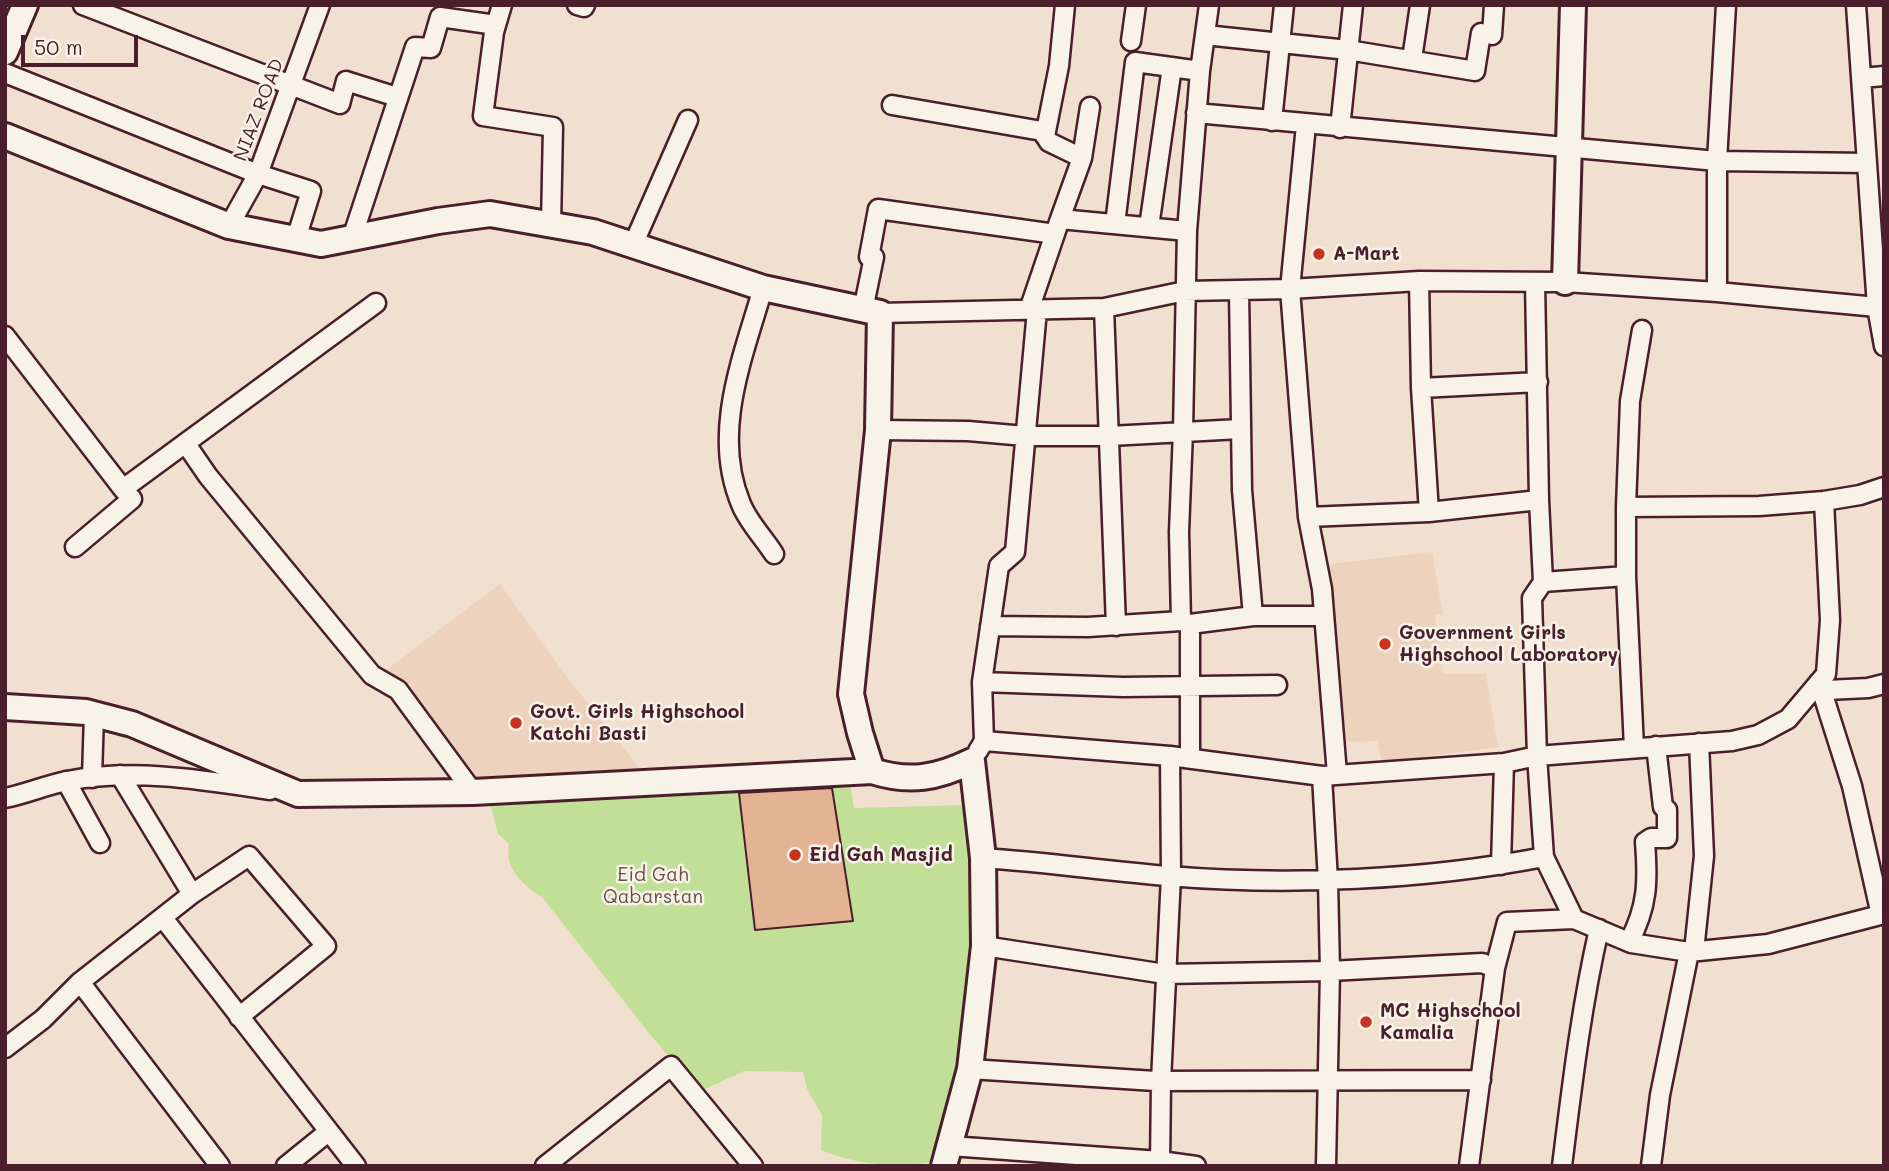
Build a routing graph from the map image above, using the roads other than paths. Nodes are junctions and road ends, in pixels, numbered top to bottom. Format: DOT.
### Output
graph roads {
  1 [pos="25,5"];
  2 [pos="83,5"];
  3 [pos="502,5"];
  4 [pos="577,5"];
  5 [pos="585,5"];
  6 [pos="1065,5"];
  7 [pos="1136,5"];
  8 [pos="1209,5"];
  9 [pos="1284,5"];
  10 [pos="1353,5"];
  11 [pos="1420,5"];
  12 [pos="1494,5"];
  13 [pos="1573,5"];
  14 [pos="1726,5"];
  15 [pos="1856,5"];
  16 [pos="315,7"];
  17 [pos="496,24"];
  18 [pos="1205,34"];
  19 [pos="1130,41"];
  20 [pos="1280,42"];
  21 [pos="1348,50"];
  22 [pos="5,52"];
  23 [pos="1412,59"];
  24 [pos="1172,67"];
  25 [pos="1200,71"];
  26 [pos="5,73"];
  27 [pos="1884,76"];
  28 [pos="1862,78"];
  29 [pos="292,85"];
  30 [pos="397,97"];
  31 [pos="892,105"];
  32 [pos="1090,107"];
  33 [pos="1196,113"];
  34 [pos="688,120"];
  35 [pos="1272,121"];
  36 [pos="1306,125"];
  37 [pos="1340,128"];
  38 [pos="5,136"];
  39 [pos="1045,136"];
  40 [pos="1568,148"];
  41 [pos="1082,158"];
  42 [pos="1717,161"];
  43 [pos="1867,163"];
  44 [pos="258,174"];
  45 [pos="1115,224"];
  46 [pos="551,225"];
  47 [pos="229,226"];
  48 [pos="1057,226"];
  49 [pos="1149,227"];
  50 [pos="1187,231"];
  51 [pos="352,238"];
  52 [pos="296,239"];
  53 [pos="634,245"];
  54 [pos="1419,281"];
  55 [pos="1535,282"];
  56 [pos="1564,282"];
  57 [pos="764,288"];
  58 [pos="1290,289"];
  59 [pos="1185,291"];
  60 [pos="1239,291"];
  61 [pos="1717,292"];
  62 [pos="376,303"];
  63 [pos="1877,307"];
  64 [pos="1104,308"];
  65 [pos="1033,310"];
  66 [pos="871,311"];
  67 [pos="1642,330"];
  68 [pos="5,336"];
  69 [pos="1884,346"];
  70 [pos="1538,382"];
  71 [pos="1421,388"];
  72 [pos="1240,429"];
  73 [pos="878,430"];
  74 [pos="1183,431"];
  75 [pos="1025,436"];
  76 [pos="1110,436"];
  77 [pos="186,444"];
  78 [pos="1884,487"];
  79 [pos="123,489"];
  80 [pos="1539,500"];
  81 [pos="1824,501"];
  82 [pos="1626,508"];
  83 [pos="1429,512"];
  84 [pos="1308,517"];
  85 [pos="75,547"];
  86 [pos="774,554"];
  87 [pos="1626,576"];
  88 [pos="1543,582"];
  89 [pos="1254,616"];
  90 [pos="1323,616"];
  91 [pos="1185,622"];
  92 [pos="990,625"];
  93 [pos="1116,626"];
  94 [pos="982,682"];
  95 [pos="1819,682"];
  96 [pos="1884,684"];
  97 [pos="1277,685"];
  98 [pos="1191,687"];
  99 [pos="5,707"];
  100 [pos="94,714"];
  101 [pos="1699,743"];
  102 [pos="1656,746"];
  103 [pos="1634,748"];
  104 [pos="978,751"];
  105 [pos="1170,756"];
  106 [pos="1537,756"];
  107 [pos="1190,758"];
  108 [pos="1504,764"];
  109 [pos="872,771"];
  110 [pos="120,775"];
  111 [pos="1329,775"];
  112 [pos="92,778"];
  113 [pos="66,781"];
  114 [pos="473,792"];
  115 [pos="298,794"];
  116 [pos="5,798"];
  117 [pos="100,843"];
  118 [pos="1544,857"];
  119 [pos="983,858"];
  120 [pos="1501,865"];
  121 [pos="1171,876"];
  122 [pos="1328,881"];
  123 [pos="192,894"];
  124 [pos="1882,914"];
  125 [pos="163,918"];
  126 [pos="1574,919"];
  127 [pos="1599,929"];
  128 [pos="1629,942"];
  129 [pos="984,946"];
  130 [pos="1692,951"];
  131 [pos="1495,968"];
  132 [pos="1330,971"];
  133 [pos="1165,974"];
  134 [pos="80,982"];
  135 [pos="239,1017"];
  136 [pos="5,1048"];
  137 [pos="970,1069"];
  138 [pos="1161,1080"];
  139 [pos="1481,1080"];
  140 [pos="1328,1081"];
  141 [pos="328,1132"];
  142 [pos="947,1156"];
  143 [pos="1160,1163"];
  144 [pos="290,1164"];
  145 [pos="220,1166"];
  146 [pos="356,1166"];
  147 [pos="545,1166"];
  148 [pos="753,1166"];
  149 [pos="1196,1166"];
  150 [pos="1326,1166"];
  151 [pos="1469,1166"];
  152 [pos="1562,1166"];
  153 [pos="1651,1166"];
  1 -- 22 [label="street"];
  2 -- 29 [label="street"];
  3 -- 17 [label="street"];
  4 -- 5 [label="street"];
  6 -- 39 [label="street"];
  7 -- 19 [label="street"];
  8 -- 18 [label="street"];
  9 -- 20 [label="street"];
  10 -- 21 [label="street"];
  11 -- 23 [label="street"];
  12 -- 23 [label="street"];
  13 -- 40 [label="street"];
  14 -- 42 [label="street"];
  15 -- 28 [label="street"];
  16 -- 29 [label="street, NIAZ ROAD"];
  17 -- 30 [label="street"];
  17 -- 46 [label="street"];
  18 -- 20 [label="street"];
  18 -- 25 [label="street"];
  20 -- 21 [label="street"];
  20 -- 35 [label="street"];
  21 -- 23 [label="street"];
  21 -- 37 [label="street"];
  24 -- 25 [label="street"];
  24 -- 45 [label="street"];
  24 -- 49 [label="street"];
  25 -- 33 [label="street"];
  26 -- 44 [label="street"];
  27 -- 28 [label="street"];
  28 -- 43 [label="street"];
  29 -- 30 [label="street"];
  29 -- 44 [label="street, NIAZ ROAD"];
  30 -- 51 [label="street"];
  31 -- 39 [label="street"];
  32 -- 41 [label="street"];
  33 -- 35 [label="street"];
  33 -- 50 [label="street"];
  34 -- 53 [label="street"];
  35 -- 36 [label="street"];
  36 -- 37 [label="street"];
  36 -- 58 [label="street"];
  37 -- 40 [label="street"];
  38 -- 47 [label="street"];
  39 -- 41 [label="street"];
  40 -- 42 [label="street"];
  40 -- 56 [label="street"];
  41 -- 48 [label="street"];
  42 -- 43 [label="street"];
  42 -- 61 [label="street"];
  43 -- 63 [label="street"];
  44 -- 47 [label="street, NIAZ ROAD"];
  44 -- 52 [label="street"];
  45 -- 48 [label="street"];
  45 -- 49 [label="street"];
  46 -- 51 [label="street"];
  46 -- 53 [label="street"];
  47 -- 52 [label="street"];
  48 -- 65 [label="street"];
  48 -- 66 [label="street"];
  49 -- 50 [label="street"];
  50 -- 59 [label="street"];
  51 -- 52 [label="street"];
  53 -- 57 [label="street"];
  54 -- 55 [label="street"];
  54 -- 58 [label="street"];
  54 -- 71 [label="street"];
  55 -- 56 [label="street"];
  55 -- 70 [label="street"];
  56 -- 61 [label="street"];
  57 -- 66 [label="street"];
  57 -- 86 [label="street"];
  58 -- 60 [label="street"];
  58 -- 84 [label="street"];
  59 -- 60 [label="street"];
  59 -- 64 [label="street"];
  59 -- 74 [label="street"];
  60 -- 72 [label="street"];
  61 -- 63 [label="street"];
  62 -- 77 [label="street"];
  63 -- 69 [label="street"];
  64 -- 65 [label="street"];
  64 -- 76 [label="street"];
  65 -- 66 [label="street"];
  65 -- 75 [label="street"];
  66 -- 73 [label="street"];
  67 -- 82 [label="street"];
  68 -- 79 [label="street"];
  70 -- 71 [label="street"];
  70 -- 80 [label="street"];
  71 -- 83 [label="street"];
  72 -- 74 [label="street"];
  72 -- 89 [label="street"];
  73 -- 75 [label="street"];
  73 -- 109 [label="street"];
  74 -- 76 [label="street"];
  74 -- 91 [label="street"];
  75 -- 76 [label="street"];
  75 -- 92 [label="street"];
  76 -- 93 [label="street"];
  77 -- 79 [label="street"];
  77 -- 114 [label="street"];
  78 -- 81 [label="street"];
  79 -- 85 [label="street"];
  80 -- 83 [label="street"];
  80 -- 88 [label="street"];
  81 -- 82 [label="street"];
  81 -- 95 [label="street"];
  82 -- 87 [label="street"];
  83 -- 84 [label="street"];
  84 -- 90 [label="street"];
  87 -- 88 [label="street"];
  87 -- 103 [label="street"];
  88 -- 106 [label="street"];
  89 -- 90 [label="street"];
  89 -- 91 [label="street"];
  90 -- 111 [label="street"];
  91 -- 93 [label="street"];
  91 -- 98 [label="street"];
  92 -- 93 [label="street"];
  92 -- 94 [label="street"];
  94 -- 98 [label="street"];
  94 -- 104 [label="street"];
  95 -- 96 [label="street"];
  95 -- 101 [label="street"];
  95 -- 124 [label="street"];
  97 -- 98 [label="street"];
  98 -- 107 [label="street"];
  99 -- 100 [label="street"];
  100 -- 112 [label="street"];
  100 -- 115 [label="street"];
  101 -- 102 [label="street"];
  101 -- 130 [label="street"];
  102 -- 103 [label="street"];
  102 -- 128 [label="street"];
  103 -- 106 [label="street"];
  104 -- 105 [label="street"];
  104 -- 109 [label="street"];
  104 -- 119 [label="street"];
  105 -- 107 [label="street"];
  105 -- 121 [label="street"];
  106 -- 108 [label="street"];
  106 -- 118 [label="street"];
  107 -- 111 [label="street"];
  108 -- 111 [label="street"];
  108 -- 120 [label="street"];
  109 -- 114 [label="street"];
  110 -- 112 [label="street"];
  110 -- 115 [label="street"];
  110 -- 123 [label="street"];
  111 -- 122 [label="street"];
  112 -- 113 [label="street"];
  113 -- 116 [label="street"];
  113 -- 117 [label="street"];
  114 -- 115 [label="street"];
  118 -- 120 [label="street"];
  118 -- 126 [label="street"];
  119 -- 121 [label="street"];
  119 -- 129 [label="street"];
  120 -- 122 [label="street"];
  121 -- 122 [label="street"];
  121 -- 133 [label="street"];
  122 -- 132 [label="street"];
  123 -- 125 [label="street"];
  123 -- 135 [label="street"];
  124 -- 130 [label="street"];
  125 -- 134 [label="street"];
  125 -- 135 [label="street"];
  126 -- 127 [label="street"];
  126 -- 131 [label="street"];
  127 -- 128 [label="street"];
  127 -- 152 [label="street"];
  128 -- 130 [label="street"];
  129 -- 133 [label="street"];
  129 -- 137 [label="street"];
  130 -- 153 [label="street"];
  131 -- 132 [label="street"];
  131 -- 139 [label="street"];
  132 -- 133 [label="street"];
  132 -- 140 [label="street"];
  133 -- 138 [label="street"];
  134 -- 136 [label="street"];
  134 -- 145 [label="street"];
  135 -- 141 [label="street"];
  137 -- 138 [label="street"];
  137 -- 142 [label="street"];
  138 -- 140 [label="street"];
  138 -- 143 [label="street"];
  139 -- 140 [label="street"];
  139 -- 151 [label="street"];
  140 -- 150 [label="street"];
  141 -- 144 [label="street"];
  141 -- 146 [label="street"];
  142 -- 143 [label="street"];
  143 -- 149 [label="street"];
  147 -- 148 [label="street"];
}
